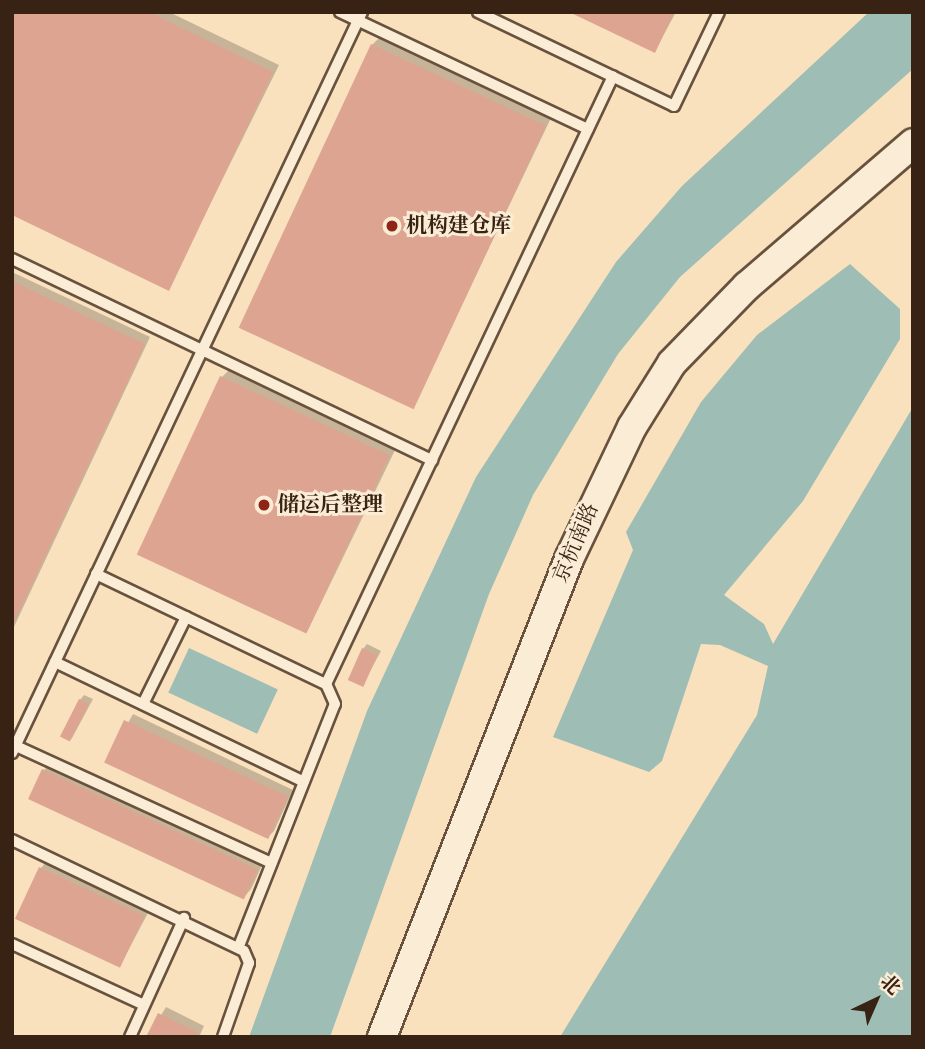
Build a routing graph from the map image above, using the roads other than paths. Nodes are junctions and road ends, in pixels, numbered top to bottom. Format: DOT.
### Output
graph roads {
  1 [pos="340,12"];
  2 [pos="478,12"];
  3 [pos="719,12"];
  4 [pos="360,16"];
  5 [pos="613,76"];
  6 [pos="588,129"];
  7 [pos="913,143"];
  8 [pos="12,259"];
  9 [pos="203,349"];
  10 [pos="432,460"];
  11 [pos="96,574"];
  12 [pos="187,617"];
  13 [pos="55,662"];
  14 [pos="326,684"];
  15 [pos="143,704"];
  16 [pos="14,749"];
  17 [pos="304,782"];
  18 [pos="12,840"];
  19 [pos="272,863"];
  20 [pos="184,918"];
  21 [pos="12,944"];
  22 [pos="239,946"];
  23 [pos="144,1005"];
  24 [pos="130,1037"];
  25 [pos="223,1037"];
  26 [pos="382,1037"];
  1 -- 4 [label="lane"];
  2 -- 5 [label="lane"];
  3 -- 5 [label="lane"];
  4 -- 6 [label="lane"];
  4 -- 9 [label="lane"];
  5 -- 6 [label="lane"];
  6 -- 10 [label="lane"];
  7 -- 26 [label="street, 京杭南路"];
  8 -- 9 [label="lane"];
  9 -- 10 [label="lane"];
  9 -- 11 [label="lane"];
  10 -- 14 [label="lane"];
  11 -- 12 [label="lane"];
  11 -- 13 [label="lane"];
  12 -- 14 [label="lane"];
  12 -- 15 [label="lane"];
  13 -- 15 [label="lane"];
  13 -- 16 [label="lane"];
  14 -- 17 [label="lane"];
  15 -- 17 [label="lane"];
  16 -- 19 [label="lane"];
  17 -- 19 [label="lane"];
  18 -- 20 [label="lane"];
  19 -- 22 [label="lane"];
  20 -- 22 [label="lane"];
  20 -- 23 [label="lane"];
  21 -- 23 [label="lane"];
  22 -- 25 [label="lane"];
  23 -- 24 [label="lane"];
}
